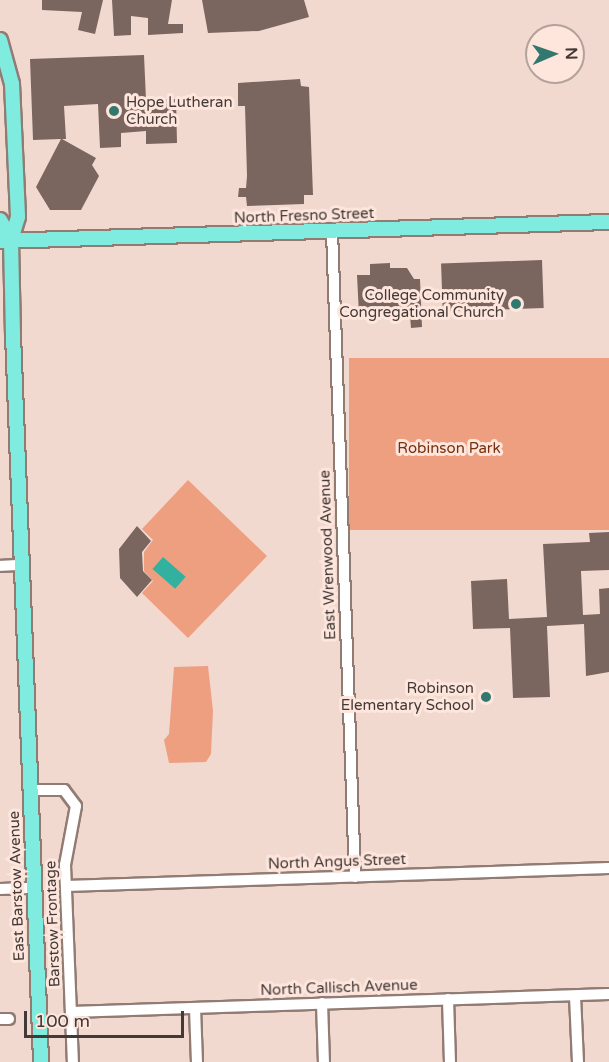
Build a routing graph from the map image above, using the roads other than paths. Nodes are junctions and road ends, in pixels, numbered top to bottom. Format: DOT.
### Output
graph roads {
  1 [pos="0,40"];
  2 [pos="1,57"];
  3 [pos="0,220"];
  4 [pos="609,222"];
  5 [pos="332,231"];
  6 [pos="5,240"];
  7 [pos="0,566"];
  8 [pos="22,566"];
  9 [pos="30,790"];
  10 [pos="609,868"];
  11 [pos="355,877"];
  12 [pos="66,886"];
  13 [pos="34,888"];
  14 [pos="0,889"];
  15 [pos="609,994"];
  16 [pos="575,996"];
  17 [pos="448,999"];
  18 [pos="322,1003"];
  19 [pos="195,1008"];
  20 [pos="71,1012"];
  21 [pos="41,1062"];
  22 [pos="73,1062"];
  23 [pos="197,1062"];
  24 [pos="324,1062"];
  25 [pos="450,1062"];
  26 [pos="578,1062"];
  1 -- 2 [label="main road, East Barstow Avenue"];
  2 -- 6 [label="main road, East Barstow Avenue"];
  3 -- 6 [label="main road, East Barstow Avenue"];
  4 -- 5 [label="main road, North Fresno Street"];
  5 -- 6 [label="main road, North Fresno Street"];
  5 -- 11 [label="street, East Wrenwood Avenue"];
  6 -- 8 [label="main road, East Barstow Avenue"];
  7 -- 8 [label="street"];
  8 -- 9 [label="main road, East Barstow Avenue"];
  9 -- 12 [label="street, Barstow Frontage"];
  9 -- 13 [label="main road, East Barstow Avenue"];
  10 -- 11 [label="street, North Angus Street"];
  11 -- 12 [label="street, North Angus Street"];
  12 -- 20 [label="street, Barstow Frontage"];
  13 -- 14 [label="street"];
  13 -- 21 [label="main road, East Barstow Avenue"];
  15 -- 16 [label="street, North Callisch Avenue"];
  16 -- 17 [label="street, North Callisch Avenue"];
  16 -- 26 [label="street"];
  17 -- 18 [label="street, North Callisch Avenue"];
  17 -- 25 [label="street"];
  18 -- 19 [label="street, North Callisch Avenue"];
  18 -- 24 [label="street"];
  19 -- 20 [label="street, North Callisch Avenue"];
  19 -- 23 [label="street"];
  20 -- 22 [label="street, Barstow Frontage"];
}
